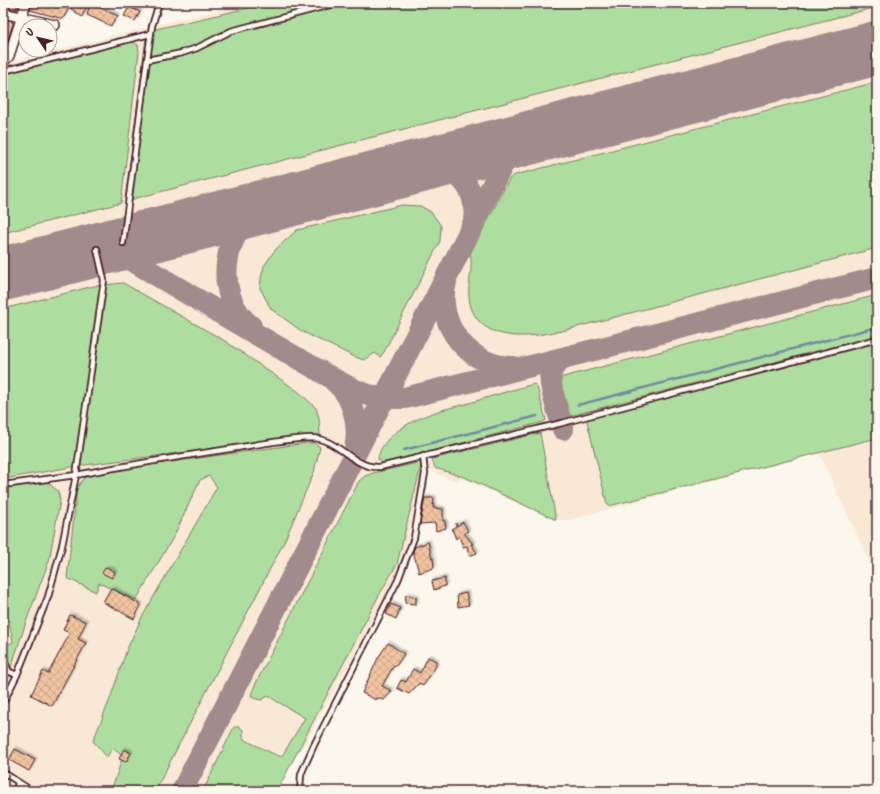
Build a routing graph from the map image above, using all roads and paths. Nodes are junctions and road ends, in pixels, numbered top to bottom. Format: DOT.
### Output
graph roads {
  1 [pos="26,3"];
  2 [pos="159,3"];
  3 [pos="338,3"];
  4 [pos="3,13"];
  5 [pos="21,18"];
  6 [pos="18,28"];
  7 [pos="150,34"];
  8 [pos="3,60"];
  9 [pos="147,60"];
  10 [pos="3,71"];
  11 [pos="123,243"];
  12 [pos="98,249"];
  13 [pos="877,339"];
  14 [pos="423,456"];
  15 [pos="76,475"];
  16 [pos="3,485"];
  17 [pos="3,658"];
  18 [pos="3,669"];
  19 [pos="9,672"];
  20 [pos="17,675"];
  21 [pos="3,703"];
  22 [pos="3,772"];
  23 [pos="18,782"];
  24 [pos="16,791"];
  25 [pos="32,791"];
  26 [pos="300,791"];
  1 -- 5 [label="street"];
  2 -- 7 [label="lane"];
  3 -- 9 [label="lane"];
  4 -- 5 [label="street"];
  6 -- 8 [label="street"];
  7 -- 9 [label="lane"];
  7 -- 10 [label="lane"];
  9 -- 11 [label="lane"];
  12 -- 15 [label="lane"];
  13 -- 14 [label="lane"];
  14 -- 15 [label="lane"];
  14 -- 26 [label="lane"];
  15 -- 16 [label="lane"];
  15 -- 20 [label="lane"];
  17 -- 19 [label="lane"];
  18 -- 19 [label="lane"];
  19 -- 20 [label="lane"];
  20 -- 21 [label="lane"];
  22 -- 23 [label="lane"];
  23 -- 24 [label="lane"];
  23 -- 25 [label="lane"];
}
